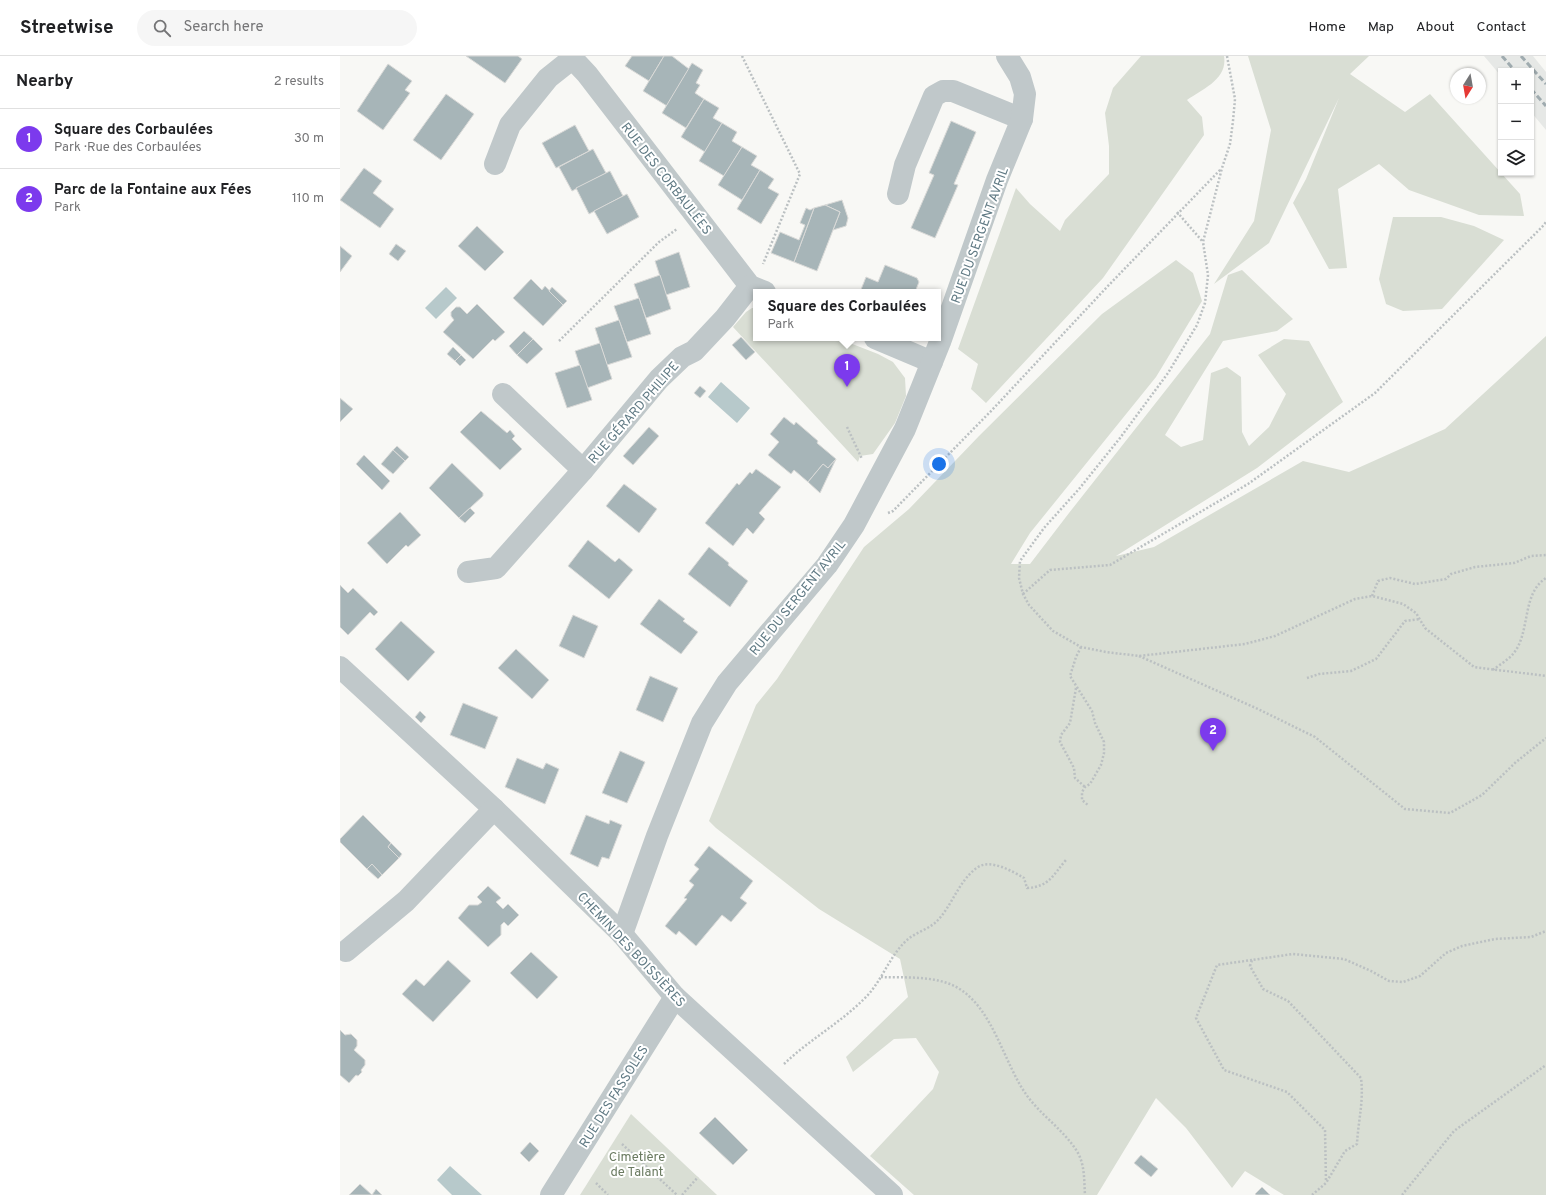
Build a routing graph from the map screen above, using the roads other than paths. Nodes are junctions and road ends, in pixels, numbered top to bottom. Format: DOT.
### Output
graph roads {
  1 [pos="1007,56"];
  2 [pos="571,57"];
  3 [pos="1022,119"];
  4 [pos="495,164"];
  5 [pos="898,194"];
  6 [pos="757,289"];
  7 [pos="753,293"];
  8 [pos="941,337"];
  9 [pos="882,341"];
  10 [pos="940,341"];
  11 [pos="932,362"];
  12 [pos="503,394"];
  13 [pos="583,470"];
  14 [pos="468,572"];
  15 [pos="340,667"];
  16 [pos="494,809"];
  17 [pos="622,934"];
  18 [pos="346,951"];
  19 [pos="675,997"];
  20 [pos="551,1195"];
  21 [pos="892,1195"];
  1 -- 3 [label="street, RUE DU SERGENT AVRIL"];
  2 -- 4 [label="street"];
  2 -- 6 [label="street, RUE DES CORBAULÉES"];
  3 -- 5 [label="street"];
  3 -- 8 [label="street, RUE DU SERGENT AVRIL"];
  7 -- 13 [label="street, RUE GÉRARD PHILIPE"];
  9 -- 11 [label="street"];
  10 -- 11 [label="street, RUE DU SERGENT AVRIL"];
  11 -- 17 [label="street, RUE DU SERGENT AVRIL"];
  12 -- 13 [label="street, RUE GÉRARD PHILIPE"];
  13 -- 14 [label="street, RUE GÉRARD PHILIPE"];
  15 -- 16 [label="street, CHEMIN DES BOISSIÈRES"];
  16 -- 17 [label="street, CHEMIN DES BOISSIÈRES"];
  16 -- 18 [label="street"];
  17 -- 19 [label="street, CHEMIN DES BOISSIÈRES"];
  19 -- 20 [label="street, RUE DES FASSOLES"];
  19 -- 21 [label="street, CHEMIN DES BOISSIÈRES"];
}
